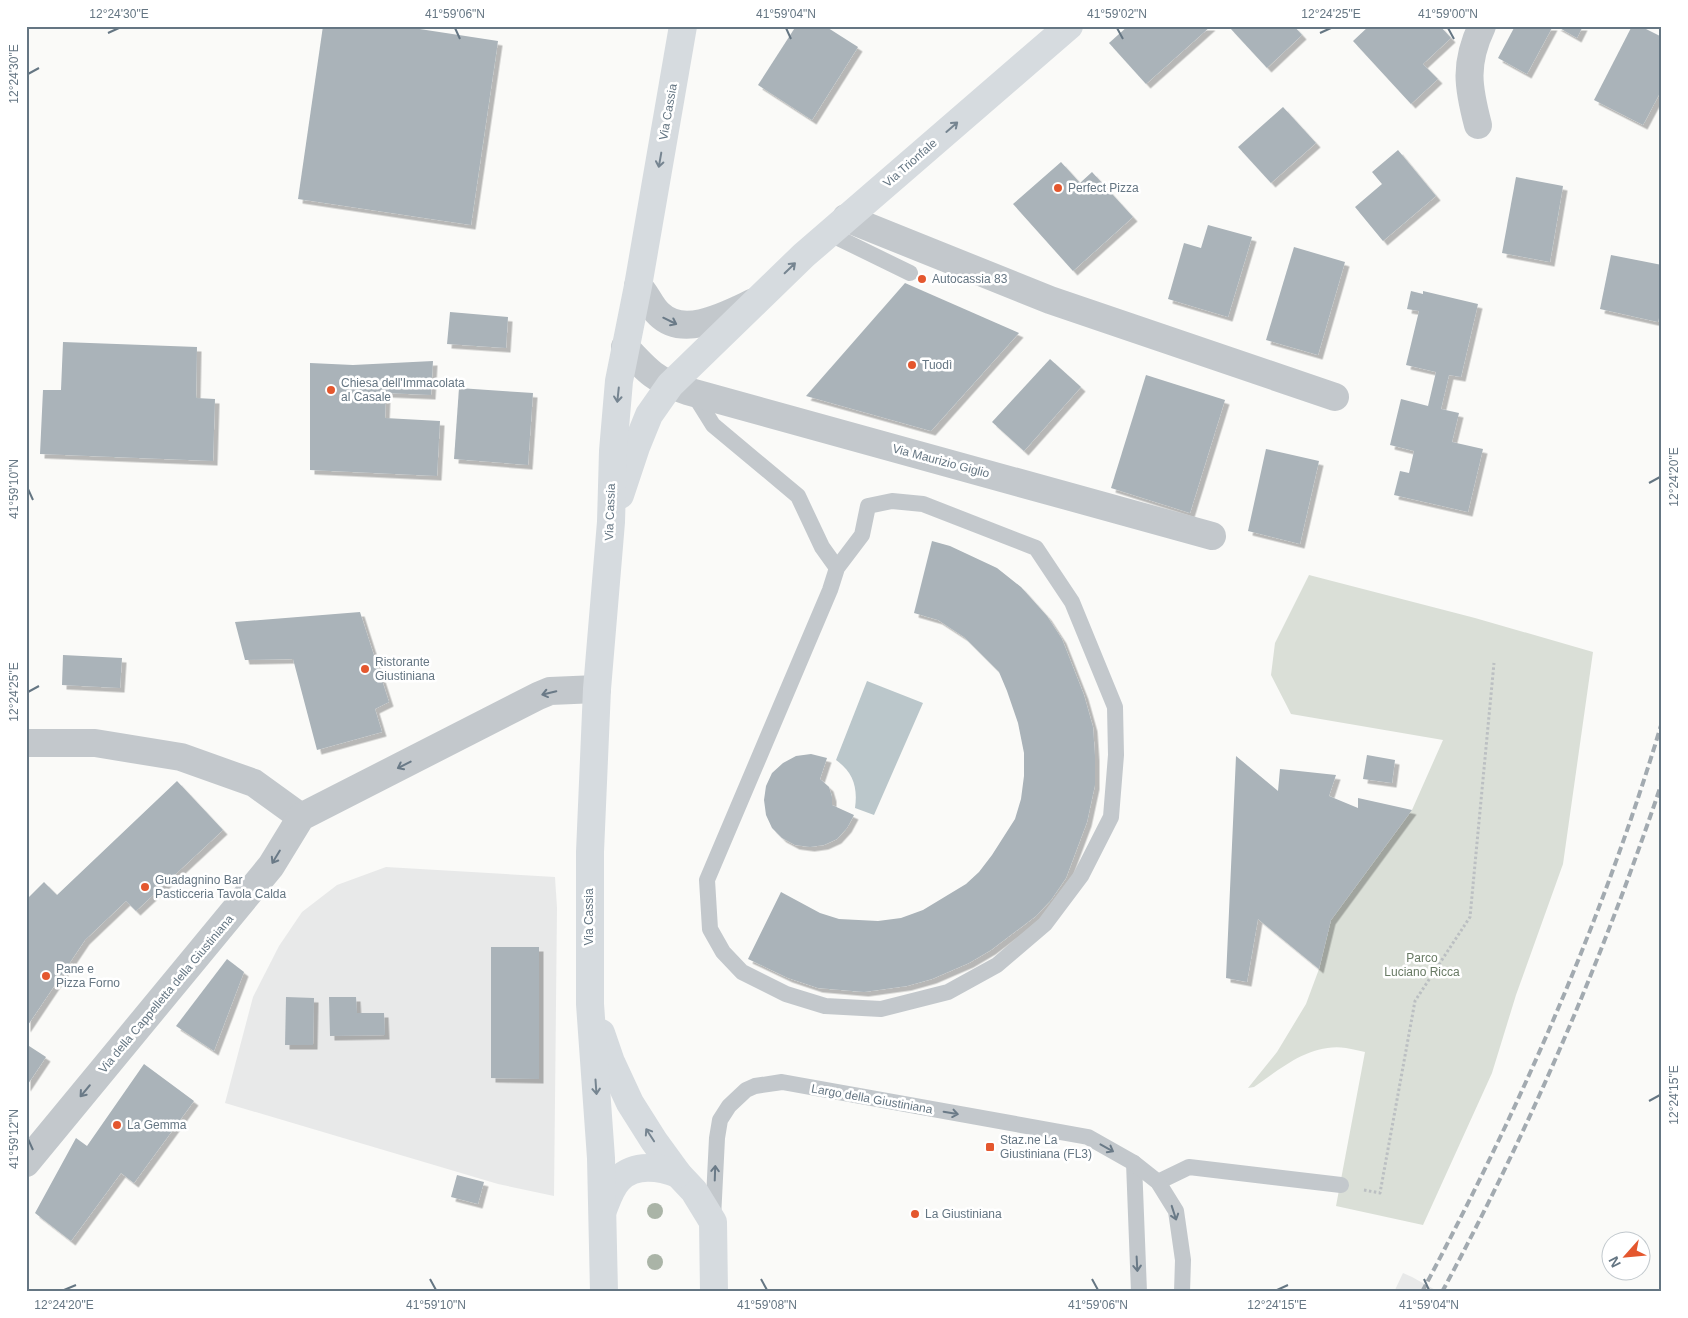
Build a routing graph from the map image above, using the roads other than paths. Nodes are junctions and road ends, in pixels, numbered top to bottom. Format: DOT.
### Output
graph roads {
  1 [pos="683,26"];
  2 [pos="1069,26"];
  3 [pos="1482,26"];
  4 [pos="1478,125"];
  5 [pos="837,226"];
  6 [pos="910,273"];
  7 [pos="638,286"];
  8 [pos="754,302"];
  9 [pos="625,347"];
  10 [pos="682,389"];
  11 [pos="1335,397"];
  12 [pos="611,522"];
  13 [pos="1212,536"];
  14 [pos="837,568"];
  15 [pos="598,689"];
  16 [pos="26,743"];
  17 [pos="301,817"];
  18 [pos="590,1004"];
  19 [pos="26,1163"];
  20 [pos="1134,1163"];
  21 [pos="678,1174"];
  22 [pos="1158,1182"];
  23 [pos="1341,1185"];
  24 [pos="603,1210"];
  25 [pos="713,1222"];
  26 [pos="604,1292"];
  27 [pos="714,1292"];
  28 [pos="1139,1292"];
  29 [pos="1182,1292"];
  1 -- 7 [label="main road, Via Cassia, one-way"];
  5 -- 2 [label="main road, Via Trionfale, one-way"];
  3 -- 4 [label="street"];
  5 -- 6 [label="lane"];
  8 -- 5 [label="main road, Via Trionfale, one-way"];
  5 -- 11 [label="street"];
  7 -- 8 [label="street, Via Trionfale, one-way"];
  7 -- 9 [label="main road, Via Cassia"];
  8 -- 10 [label="main road, Via Trionfale"];
  9 -- 10 [label="street, Via Maurizio Giglio"];
  9 -- 12 [label="main road, Via Cassia, one-way"];
  10 -- 12 [label="main road, Via Trionfale"];
  10 -- 13 [label="street, Via Maurizio Giglio"];
  10 -- 14 [label="lane"];
  12 -- 15 [label="main road, Via Cassia"];
  14 -- 14 [label="lane"];
  15 -- 17 [label="street, one-way"];
  15 -- 18 [label="main road, Via Cassia"];
  16 -- 17 [label="street"];
  17 -- 19 [label="street, Via della Cappelletta della Giustiniana, one-way"];
  21 -- 18 [label="main road, Via Cassia, one-way"];
  18 -- 24 [label="main road, Via Cassia, one-way"];
  20 -- 22 [label="lane, Largo della Giustiniana"];
  25 -- 20 [label="lane, Largo della Giustiniana, one-way"];
  20 -- 28 [label="lane, one-way"];
  21 -- 24 [label="main road, Via Cassia"];
  21 -- 25 [label="main road, Via Cassia"];
  22 -- 23 [label="lane"];
  22 -- 29 [label="lane, Largo della Giustiniana, one-way"];
  24 -- 26 [label="main road, Via Cassia"];
  25 -- 27 [label="main road"];
}
